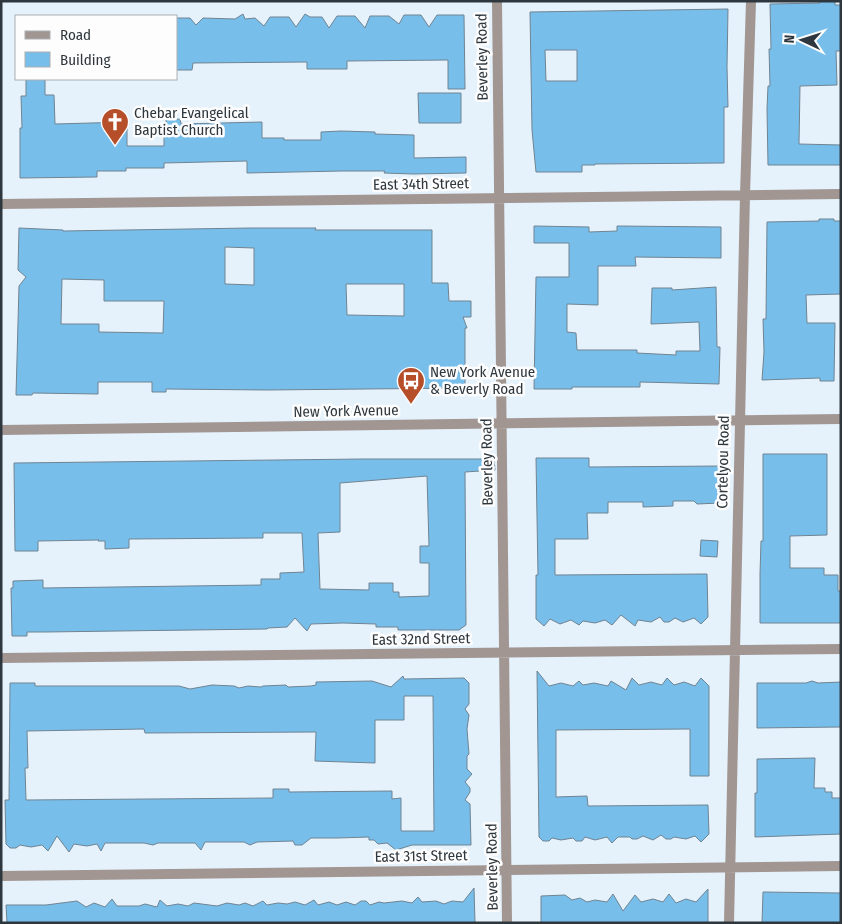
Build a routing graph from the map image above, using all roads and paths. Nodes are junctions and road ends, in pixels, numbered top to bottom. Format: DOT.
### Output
graph roads {
  1 [pos="497,1"];
  2 [pos="751,1"];
  3 [pos="841,194"];
  4 [pos="745,195"];
  5 [pos="499,198"];
  6 [pos="1,204"];
  7 [pos="841,419"];
  8 [pos="739,420"];
  9 [pos="502,423"];
  10 [pos="1,430"];
  11 [pos="841,649"];
  12 [pos="735,650"];
  13 [pos="504,653"];
  14 [pos="1,658"];
  15 [pos="841,866"];
  16 [pos="730,867"];
  17 [pos="507,870"];
  18 [pos="1,876"];
  19 [pos="507,923"];
  20 [pos="729,923"];
  1 -- 5 [label="street, Beverley Road"];
  2 -- 4 [label="street, Cortelyou Road"];
  3 -- 4 [label="street, East 34th Street"];
  4 -- 5 [label="street, East 34th Street"];
  4 -- 8 [label="street, Cortelyou Road"];
  5 -- 6 [label="street, East 34th Street"];
  5 -- 9 [label="street, Beverley Road"];
  7 -- 8 [label="street, New York Avenue"];
  8 -- 9 [label="street, New York Avenue"];
  8 -- 12 [label="street, Cortelyou Road"];
  9 -- 10 [label="street, New York Avenue"];
  9 -- 13 [label="street, Beverley Road"];
  11 -- 12 [label="street, East 32nd Street"];
  12 -- 13 [label="street, East 32nd Street"];
  12 -- 16 [label="street, Cortelyou Road"];
  13 -- 14 [label="street, East 32nd Street"];
  13 -- 17 [label="street, Beverley Road"];
  15 -- 16 [label="street, East 31st Street"];
  16 -- 17 [label="street, East 31st Street"];
  16 -- 20 [label="street, Cortelyou Road"];
  17 -- 18 [label="street, East 31st Street"];
  17 -- 19 [label="street, Beverley Road"];
}
